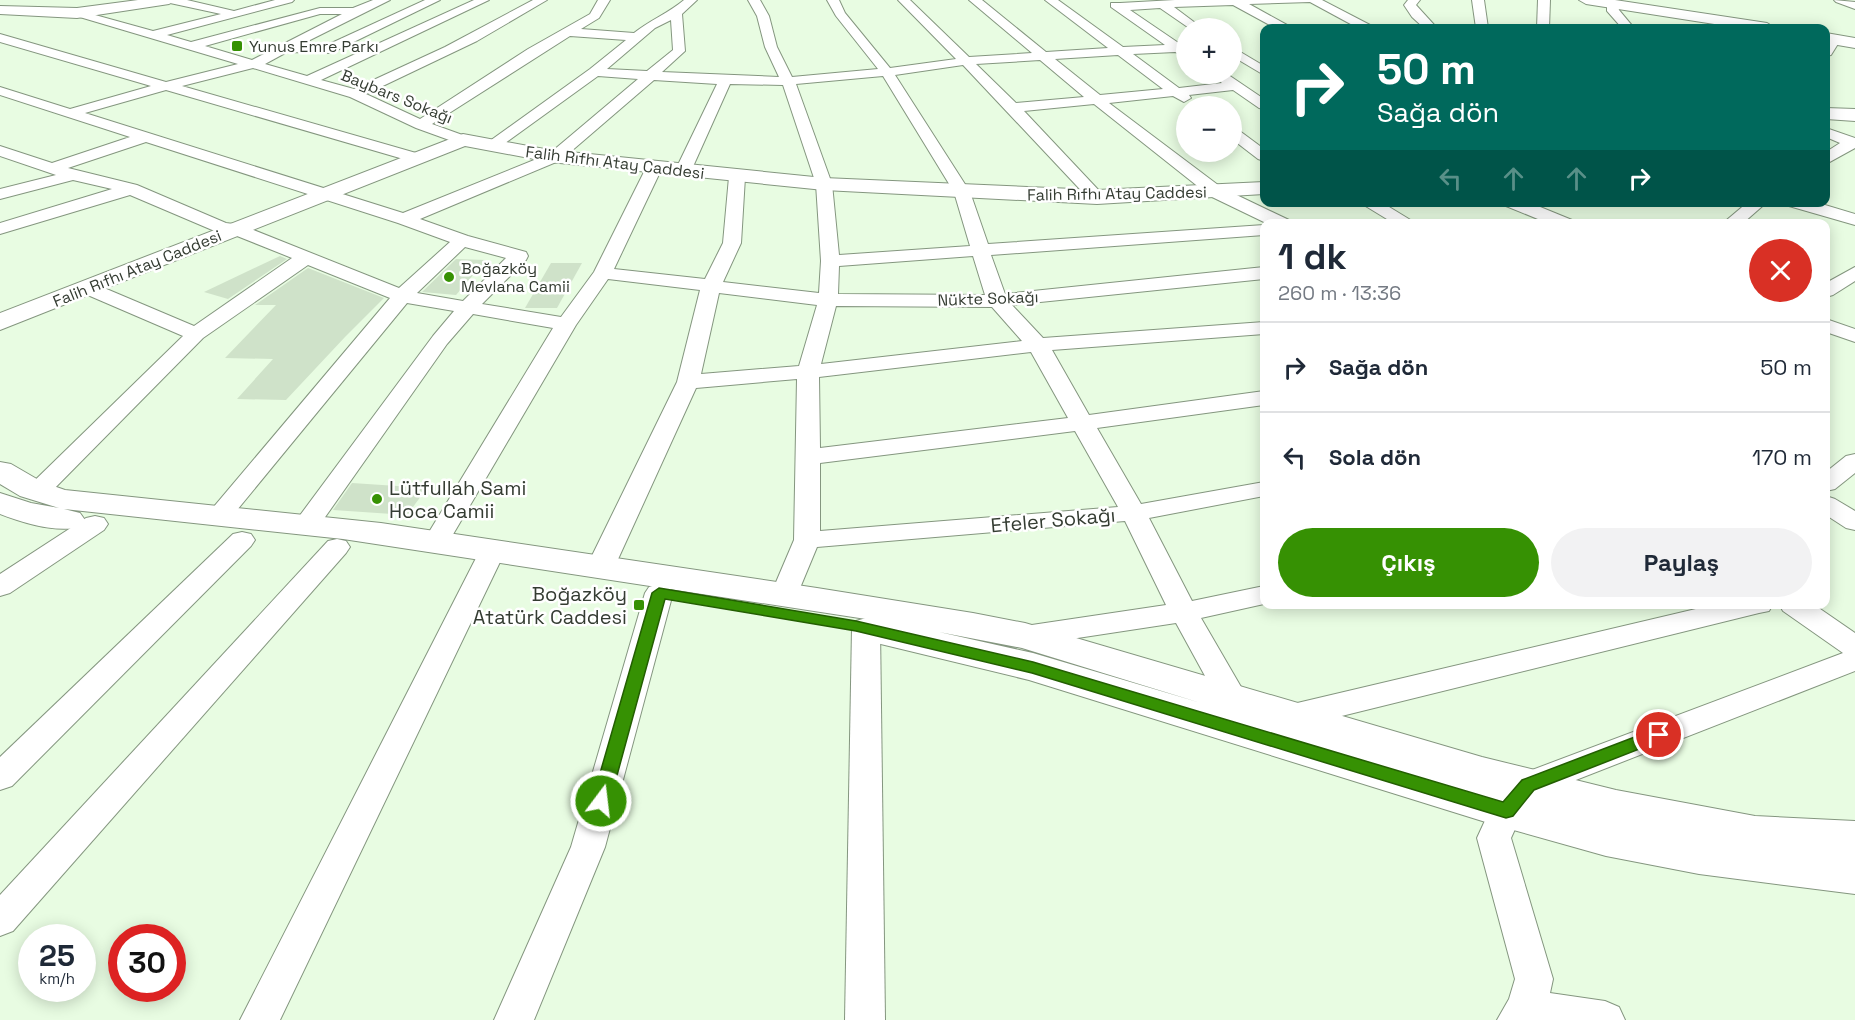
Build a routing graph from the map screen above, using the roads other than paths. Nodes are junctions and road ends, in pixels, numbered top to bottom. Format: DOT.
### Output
graph roads {
  1 [pos="170,0"];
  2 [pos="288,0"];
  3 [pos="384,0"];
  4 [pos="434,0"];
  5 [pos="452,0"];
  6 [pos="541,0"];
  7 [pos="604,0"];
  8 [pos="691,0"];
  9 [pos="754,0"];
  10 [pos="833,0"];
  11 [pos="904,0"];
  12 [pos="975,0"];
  13 [pos="1051,0"];
  14 [pos="1306,0"];
  15 [pos="1314,0"];
  16 [pos="1414,0"];
  17 [pos="1478,0"];
  18 [pos="1544,0"];
  19 [pos="1586,0"];
  20 [pos="1840,0"];
  21 [pos="481,1"];
  22 [pos="1196,1"];
  23 [pos="1237,1"];
  24 [pos="1113,4"];
  25 [pos="1626,4"];
  26 [pos="1164,5"];
  27 [pos="76,6"];
  28 [pos="1855,6"];
  29 [pos="360,9"];
  30 [pos="0,10"];
  31 [pos="676,13"];
  32 [pos="236,14"];
  33 [pos="1182,18"];
  34 [pos="1276,24"];
  35 [pos="1359,24"];
  36 [pos="1426,24"];
  37 [pos="1481,24"];
  38 [pos="1543,24"];
  39 [pos="1625,24"];
  40 [pos="1744,24"];
  41 [pos="567,32"];
  42 [pos="153,35"];
  43 [pos="636,37"];
  44 [pos="0,38"];
  45 [pos="1830,43"];
  46 [pos="1855,43"];
  47 [pos="1176,45"];
  48 [pos="192,46"];
  49 [pos="285,48"];
  50 [pos="1176,50"];
  51 [pos="1121,51"];
  52 [pos="1042,54"];
  53 [pos="1242,57"];
  54 [pos="966,61"];
  55 [pos="254,64"];
  56 [pos="1260,68"];
  57 [pos="595,72"];
  58 [pos="887,72"];
  59 [pos="651,77"];
  60 [pos="309,80"];
  61 [pos="725,80"];
  62 [pos="788,81"];
  63 [pos="1233,84"];
  64 [pos="165,86"];
  65 [pos="1236,86"];
  66 [pos="0,91"];
  67 [pos="1177,93"];
  68 [pos="355,94"];
  69 [pos="1181,96"];
  70 [pos="1097,100"];
  71 [pos="1260,102"];
  72 [pos="1013,108"];
  73 [pos="70,113"];
  74 [pos="1855,115"];
  75 [pos="1830,117"];
  76 [pos="1830,121"];
  77 [pos="422,125"];
  78 [pos="146,137"];
  79 [pos="463,140"];
  80 [pos="1242,140"];
  81 [pos="1854,143"];
  82 [pos="492,146"];
  83 [pos="0,151"];
  84 [pos="1260,153"];
  85 [pos="555,157"];
  86 [pos="1830,157"];
  87 [pos="417,158"];
  88 [pos="52,168"];
  89 [pos="654,168"];
  90 [pos="682,171"];
  91 [pos="73,175"];
  92 [pos="737,177"];
  93 [pos="824,184"];
  94 [pos="1260,188"];
  95 [pos="131,189"];
  96 [pos="962,192"];
  97 [pos="1216,192"];
  98 [pos="0,194"];
  99 [pos="325,195"];
  100 [pos="1096,197"];
  101 [pos="1376,207"];
  102 [pos="1524,207"];
  103 [pos="1546,207"];
  104 [pos="1752,207"];
  105 [pos="1812,207"];
  106 [pos="1537,212"];
  107 [pos="404,219"];
  108 [pos="1273,219"];
  109 [pos="1400,219"];
  110 [pos="1554,219"];
  111 [pos="1737,219"];
  112 [pos="1855,220"];
  113 [pos="235,229"];
  114 [pos="0,230"];
  115 [pos="1260,230"];
  116 [pos="462,240"];
  117 [pos="982,250"];
  118 [pos="305,258"];
  119 [pos="830,261"];
  120 [pos="603,273"];
  121 [pos="1855,273"];
  122 [pos="1255,274"];
  123 [pos="711,286"];
  124 [pos="90,289"];
  125 [pos="1830,289"];
  126 [pos="402,296"];
  127 [pos="828,300"];
  128 [pos="997,301"];
  129 [pos="469,306"];
  130 [pos="0,322"];
  131 [pos="566,324"];
  132 [pos="1830,327"];
  133 [pos="1260,328"];
  134 [pos="196,334"];
  135 [pos="1855,336"];
  136 [pos="1038,345"];
  137 [pos="808,372"];
  138 [pos="688,382"];
  139 [pos="1260,399"];
  140 [pos="1082,423"];
  141 [pos="808,457"];
  142 [pos="1855,461"];
  143 [pos="0,471"];
  144 [pos="1830,481"];
  145 [pos="1260,490"];
  146 [pos="37,492"];
  147 [pos="0,503"];
  148 [pos="1830,506"];
  149 [pos="1134,513"];
  150 [pos="1855,522"];
  151 [pos="95,524"];
  152 [pos="307,524"];
  153 [pos="230,528"];
  154 [pos="807,540"];
  155 [pos="436,542"];
  156 [pos="337,547"];
  157 [pos="487,562"];
  158 [pos="600,568"];
  159 [pos="0,587"];
  160 [pos="659,593"];
  161 [pos="785,594"];
  162 [pos="1260,597"];
  163 [pos="1738,609"];
  164 [pos="1800,609"];
  165 [pos="1184,612"];
  166 [pos="866,628"];
  167 [pos="1025,636"];
  168 [pos="1855,647"];
  169 [pos="1855,660"];
  170 [pos="1233,699"];
  171 [pos="1293,717"];
  172 [pos="0,777"];
  173 [pos="1517,798"];
  174 [pos="1855,838"];
  175 [pos="1855,875"];
  176 [pos="0,920"];
  177 [pos="1522,1014"];
  178 [pos="260,1020"];
  179 [pos="514,1020"];
  180 [pos="865,1020"];
  181 [pos="1605,1020"];
  1 -- 27 [label="main road"];
  1 -- 32 [label="street"];
  2 -- 32 [label="street"];
  3 -- 29 [label="street"];
  4 -- 49 [label="street"];
  5 -- 21 [label="street"];
  6 -- 68 [label="street"];
  7 -- 41 [label="street"];
  8 -- 31 [label="street"];
  9 -- 62 [label="street"];
  10 -- 58 [label="street, Efeler Sokağı"];
  11 -- 54 [label="street"];
  12 -- 52 [label="street"];
  13 -- 51 [label="street"];
  14 -- 23 [label="street"];
  15 -- 35 [label="street"];
  16 -- 36 [label="street"];
  17 -- 37 [label="street"];
  18 -- 38 [label="street"];
  19 -- 25 [label="main road"];
  20 -- 28 [label="street"];
  21 -- 60 [label="street"];
  22 -- 23 [label="street"];
  22 -- 26 [label="street"];
  23 -- 34 [label="street"];
  24 -- 26 [label="street"];
  24 -- 47 [label="street"];
  25 -- 39 [label="street"];
  25 -- 40 [label="main road"];
  26 -- 33 [label="street"];
  27 -- 30 [label="main road"];
  27 -- 42 [label="street, Baybars Sokağı"];
  29 -- 48 [label="street"];
  29 -- 49 [label="street"];
  31 -- 43 [label="street"];
  31 -- 59 [label="street"];
  32 -- 42 [label="street"];
  41 -- 43 [label="street"];
  41 -- 77 [label="street"];
  42 -- 48 [label="street, Baybars Sokağı"];
  43 -- 57 [label="street"];
  44 -- 64 [label="street"];
  45 -- 46 [label="main road"];
  48 -- 55 [label="street, Baybars Sokağı"];
  49 -- 55 [label="street"];
  50 -- 51 [label="street"];
  51 -- 52 [label="street"];
  51 -- 67 [label="street"];
  52 -- 54 [label="street"];
  52 -- 70 [label="street"];
  53 -- 56 [label="street"];
  54 -- 58 [label="street"];
  54 -- 72 [label="street"];
  55 -- 60 [label="street, Baybars Sokağı"];
  55 -- 64 [label="street"];
  57 -- 59 [label="street"];
  57 -- 82 [label="street"];
  58 -- 62 [label="street"];
  58 -- 96 [label="street, Efeler Sokağı"];
  59 -- 61 [label="street"];
  59 -- 85 [label="street"];
  60 -- 68 [label="street, Baybars Sokağı"];
  61 -- 62 [label="street"];
  61 -- 90 [label="street"];
  62 -- 93 [label="street"];
  63 -- 65 [label="street"];
  64 -- 73 [label="street"];
  64 -- 87 [label="street"];
  65 -- 67 [label="street"];
  65 -- 71 [label="street"];
  66 -- 73 [label="street"];
  67 -- 69 [label="street"];
  67 -- 70 [label="street"];
  68 -- 77 [label="street, Baybars Sokağı"];
  70 -- 72 [label="street"];
  70 -- 97 [label="street"];
  72 -- 100 [label="street"];
  73 -- 78 [label="street"];
  74 -- 75 [label="main road"];
  76 -- 81 [label="street"];
  77 -- 79 [label="street, Baybars Sokağı"];
  78 -- 88 [label="street"];
  78 -- 99 [label="street"];
  79 -- 82 [label="main road, Falih Rıfhı Atay Caddesi"];
  79 -- 87 [label="main road, Falih Rıfhı Atay Caddesi"];
  80 -- 84 [label="street"];
  81 -- 86 [label="street"];
  82 -- 85 [label="main road, Falih Rıfhı Atay Caddesi"];
  83 -- 88 [label="street"];
  85 -- 89 [label="main road, Falih Rıfhı Atay Caddesi"];
  85 -- 107 [label="street"];
  87 -- 99 [label="main road, Falih Rıfhı Atay Caddesi"];
  88 -- 91 [label="street"];
  89 -- 90 [label="main road, Falih Rıfhı Atay Caddesi"];
  89 -- 120 [label="street"];
  90 -- 92 [label="main road, Falih Rıfhı Atay Caddesi"];
  91 -- 95 [label="street"];
  91 -- 98 [label="street"];
  92 -- 93 [label="main road, Falih Rıfhı Atay Caddesi"];
  92 -- 123 [label="street"];
  93 -- 96 [label="main road, Falih Rıfhı Atay Caddesi"];
  93 -- 119 [label="street"];
  94 -- 97 [label="main road, Falih Rıfhı Atay Caddesi"];
  95 -- 113 [label="street"];
  95 -- 114 [label="street"];
  96 -- 100 [label="main road, Falih Rıfhı Atay Caddesi"];
  96 -- 117 [label="street, Efeler Sokağı"];
  97 -- 100 [label="main road, Falih Rıfhı Atay Caddesi"];
  97 -- 108 [label="street"];
  99 -- 107 [label="street"];
  99 -- 113 [label="main road, Falih Rıfhı Atay Caddesi"];
  101 -- 109 [label="street"];
  102 -- 106 [label="street"];
  103 -- 106 [label="street"];
  104 -- 111 [label="street"];
  105 -- 112 [label="street"];
  106 -- 110 [label="street"];
  107 -- 116 [label="street"];
  113 -- 118 [label="street"];
  113 -- 124 [label="main road, Falih Rıfhı Atay Caddesi"];
  115 -- 117 [label="street"];
  116 -- 126 [label="street"];
  116 -- 129 [label="street"];
  117 -- 119 [label="street"];
  117 -- 128 [label="street, Efeler Sokağı"];
  118 -- 126 [label="street"];
  118 -- 134 [label="street"];
  119 -- 127 [label="street"];
  120 -- 123 [label="street, Nükte Sokağı"];
  120 -- 131 [label="street"];
  121 -- 125 [label="street"];
  122 -- 128 [label="street, Nükte Sokağı"];
  123 -- 127 [label="street, Nükte Sokağı"];
  123 -- 138 [label="street"];
  124 -- 130 [label="main road, Falih Rıfhı Atay Caddesi"];
  124 -- 134 [label="street"];
  126 -- 129 [label="street"];
  126 -- 153 [label="street"];
  127 -- 128 [label="street, Nükte Sokağı"];
  127 -- 137 [label="street"];
  128 -- 136 [label="street, Efeler Sokağı"];
  129 -- 131 [label="street"];
  129 -- 152 [label="street"];
  131 -- 155 [label="street"];
  132 -- 135 [label="street"];
  133 -- 136 [label="street"];
  134 -- 146 [label="street"];
  136 -- 137 [label="street"];
  136 -- 140 [label="street, Efeler Sokağı"];
  137 -- 138 [label="street"];
  137 -- 141 [label="street"];
  138 -- 158 [label="street"];
  139 -- 140 [label="street"];
  140 -- 141 [label="street"];
  140 -- 149 [label="street, Efeler Sokağı"];
  141 -- 154 [label="street"];
  142 -- 144 [label="street"];
  143 -- 146 [label="main road"];
  145 -- 149 [label="street"];
  146 -- 153 [label="main road"];
  147 -- 151 [label="main road"];
  148 -- 150 [label="street"];
  149 -- 154 [label="street, Efeler Sokağı"];
  149 -- 165 [label="street"];
  151 -- 153 [label="main road"];
  151 -- 159 [label="street"];
  152 -- 153 [label="main road"];
  152 -- 155 [label="main road"];
  153 -- 156 [label="main road"];
  153 -- 172 [label="street"];
  154 -- 161 [label="street"];
  155 -- 158 [label="main road"];
  156 -- 157 [label="main road"];
  156 -- 176 [label="street"];
  157 -- 160 [label="main road"];
  157 -- 178 [label="street"];
  158 -- 161 [label="main road"];
  160 -- 166 [label="main road"];
  160 -- 179 [label="street"];
  161 -- 167 [label="main road"];
  162 -- 165 [label="street"];
  163 -- 171 [label="street"];
  164 -- 168 [label="street"];
  165 -- 167 [label="street"];
  165 -- 170 [label="street"];
  166 -- 173 [label="main road"];
  166 -- 180 [label="street"];
  167 -- 170 [label="main road"];
  169 -- 173 [label="street"];
  170 -- 171 [label="main road"];
  171 -- 173 [label="main road"];
  173 -- 174 [label="main road"];
  173 -- 175 [label="main road"];
  173 -- 177 [label="street"];
  177 -- 181 [label="street"];
}
